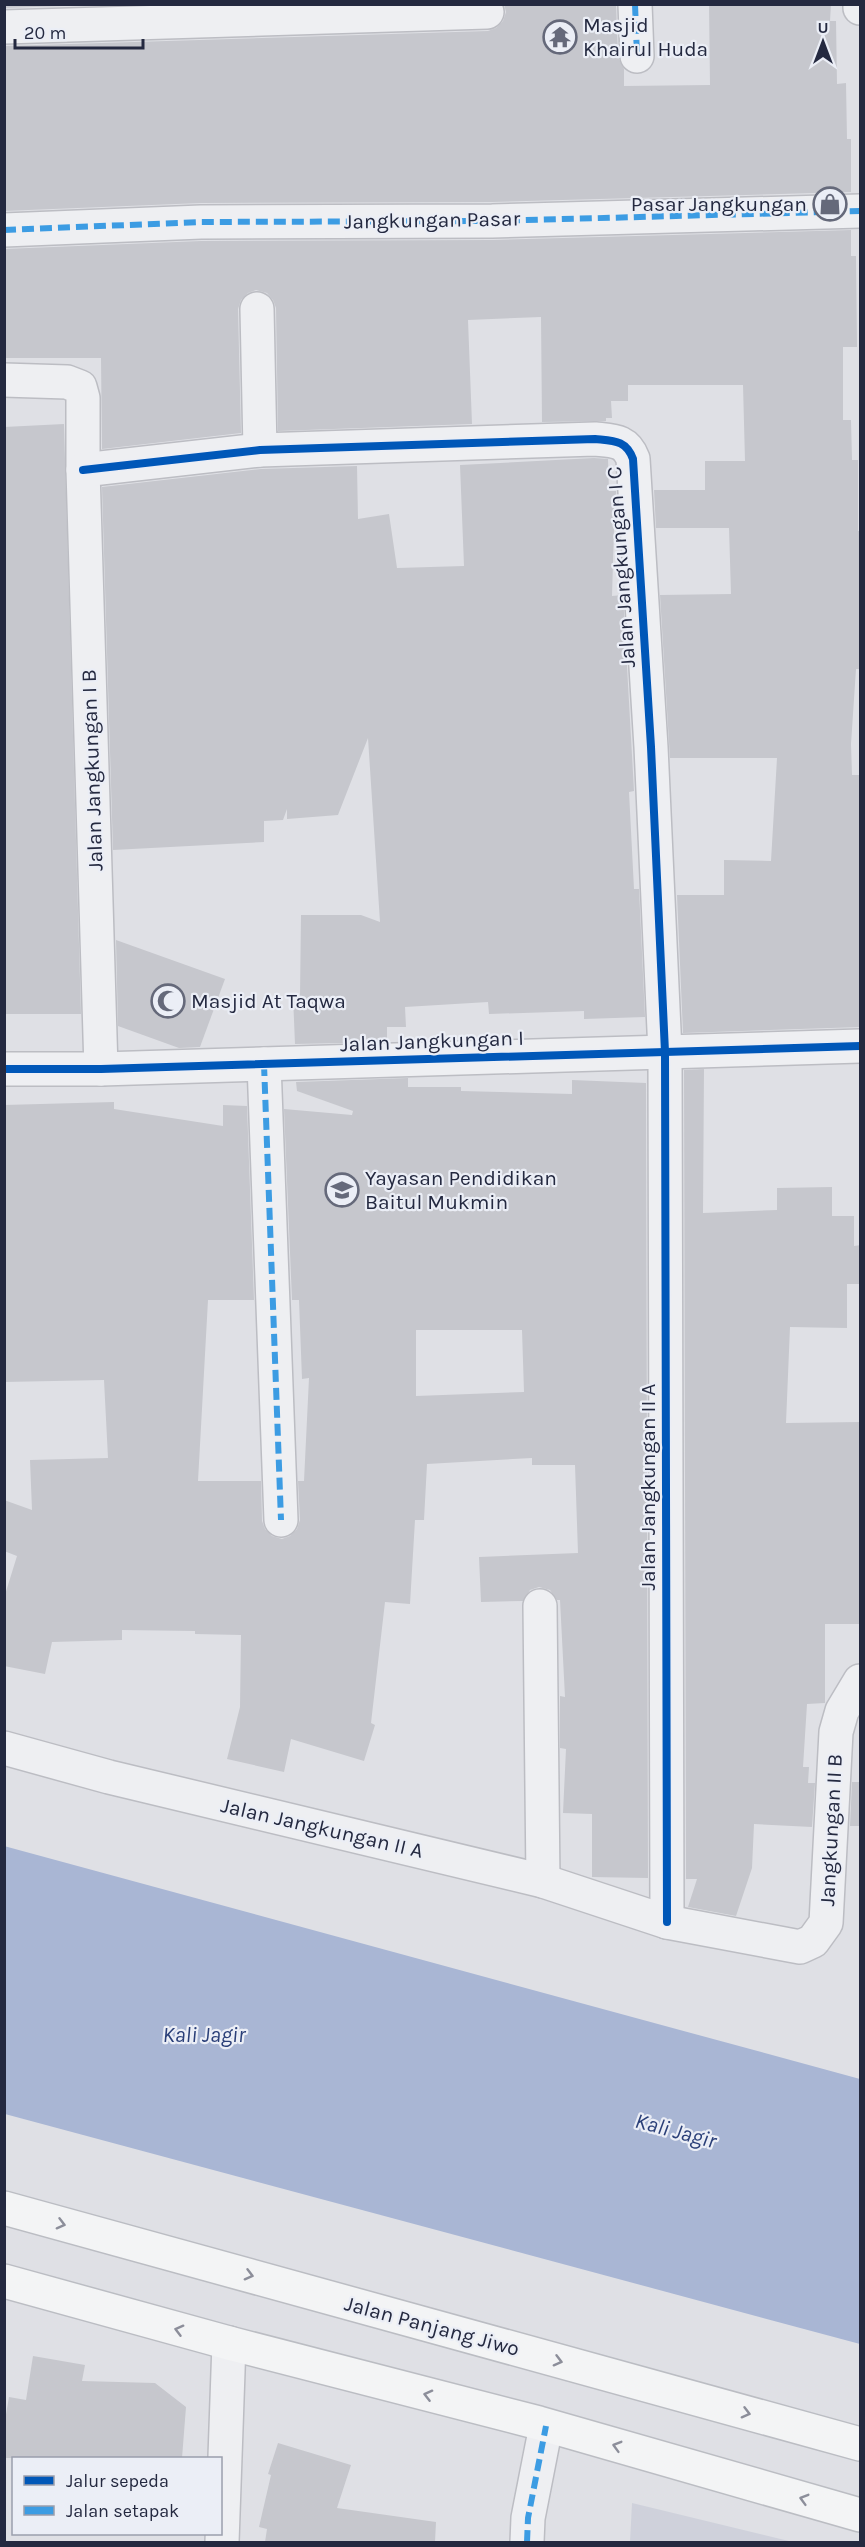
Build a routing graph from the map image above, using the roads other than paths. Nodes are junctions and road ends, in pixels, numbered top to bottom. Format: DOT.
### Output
graph roads {
  1 [pos="635,4"];
  2 [pos="487,12"];
  3 [pos="4,27"];
  4 [pos="637,56"];
  5 [pos="861,211"];
  6 [pos="4,230"];
  7 [pos="257,309"];
  8 [pos="4,380"];
  9 [pos="260,450"];
  10 [pos="83,470"];
  11 [pos="861,1046"];
  12 [pos="665,1052"];
  13 [pos="264,1064"];
  14 [pos="4,1069"];
  15 [pos="101,1069"];
  16 [pos="281,1520"];
  17 [pos="540,1606"];
  18 [pos="861,1681"];
  19 [pos="4,1748"];
  20 [pos="543,1881"];
  21 [pos="668,1922"];
  22 [pos="4,2208"];
  23 [pos="4,2281"];
  24 [pos="229,2343"];
  25 [pos="546,2426"];
  26 [pos="861,2444"];
  27 [pos="861,2515"];
  28 [pos="222,2542"];
  29 [pos="527,2542"];
  1 -- 4 [label="street"];
  2 -- 3 [label="street"];
  5 -- 6 [label="street, Jangkungan Pasar"];
  7 -- 9 [label="street"];
  8 -- 10 [label="street, Jalan Jangkungan I B"];
  9 -- 10 [label="street, Jalan Jangkungan I C"];
  9 -- 12 [label="street, Jalan Jangkungan I C"];
  10 -- 15 [label="street, Jalan Jangkungan I B"];
  11 -- 12 [label="street, Jalan Jangkungan I"];
  12 -- 13 [label="street, Jalan Jangkungan I"];
  12 -- 21 [label="street, Jalan Jangkungan II A"];
  13 -- 15 [label="street, Jalan Jangkungan I"];
  13 -- 16 [label="street"];
  14 -- 15 [label="street, Jalan Jangkungan I"];
  17 -- 20 [label="street"];
  18 -- 21 [label="street, Jangkungan II B"];
  19 -- 20 [label="street, Jalan Jangkungan II A"];
  20 -- 21 [label="street, Jalan Jangkungan II A"];
  22 -- 26 [label="main road, Jalan Panjang Jiwo, one-way"];
  24 -- 23 [label="main road, one-way"];
  25 -- 24 [label="main road, one-way"];
  24 -- 28 [label="street"];
  27 -- 25 [label="main road, one-way"];
  25 -- 29 [label="street"];
}
